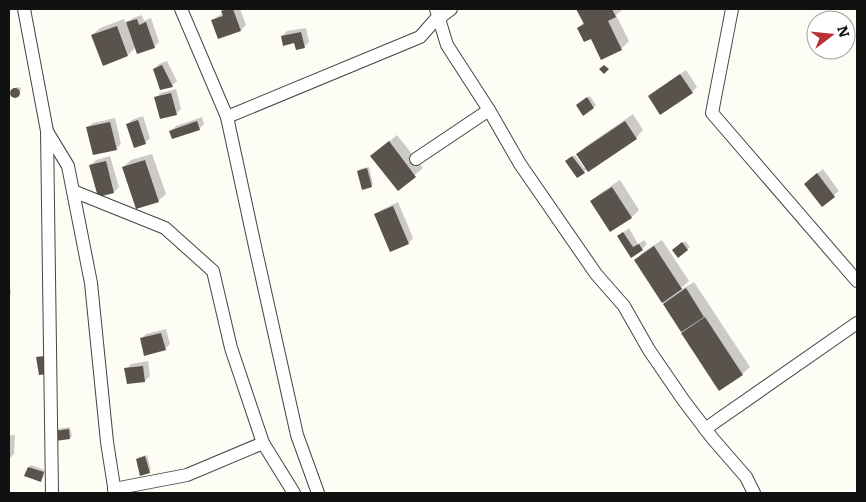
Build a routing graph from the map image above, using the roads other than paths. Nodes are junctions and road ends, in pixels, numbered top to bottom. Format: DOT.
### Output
graph roads {
  1 [pos="24,9"];
  2 [pos="181,9"];
  3 [pos="451,9"];
  4 [pos="732,9"];
  5 [pos="437,14"];
  6 [pos="489,110"];
  7 [pos="227,117"];
  8 [pos="47,131"];
  9 [pos="416,159"];
  10 [pos="73,191"];
  11 [pos="857,281"];
  12 [pos="857,323"];
  13 [pos="705,429"];
  14 [pos="263,443"];
  15 [pos="115,491"];
  16 [pos="52,493"];
  17 [pos="294,493"];
  18 [pos="318,493"];
  19 [pos="754,493"];
  1 -- 8 [label="street"];
  2 -- 7 [label="street"];
  3 -- 5 [label="street"];
  4 -- 11 [label="street"];
  5 -- 6 [label="street"];
  5 -- 7 [label="street"];
  6 -- 9 [label="street"];
  6 -- 13 [label="street"];
  7 -- 18 [label="street"];
  8 -- 10 [label="street"];
  8 -- 16 [label="street"];
  10 -- 14 [label="street"];
  10 -- 15 [label="street"];
  12 -- 13 [label="street"];
  13 -- 19 [label="street"];
  14 -- 15 [label="street"];
  14 -- 17 [label="street"];
}
